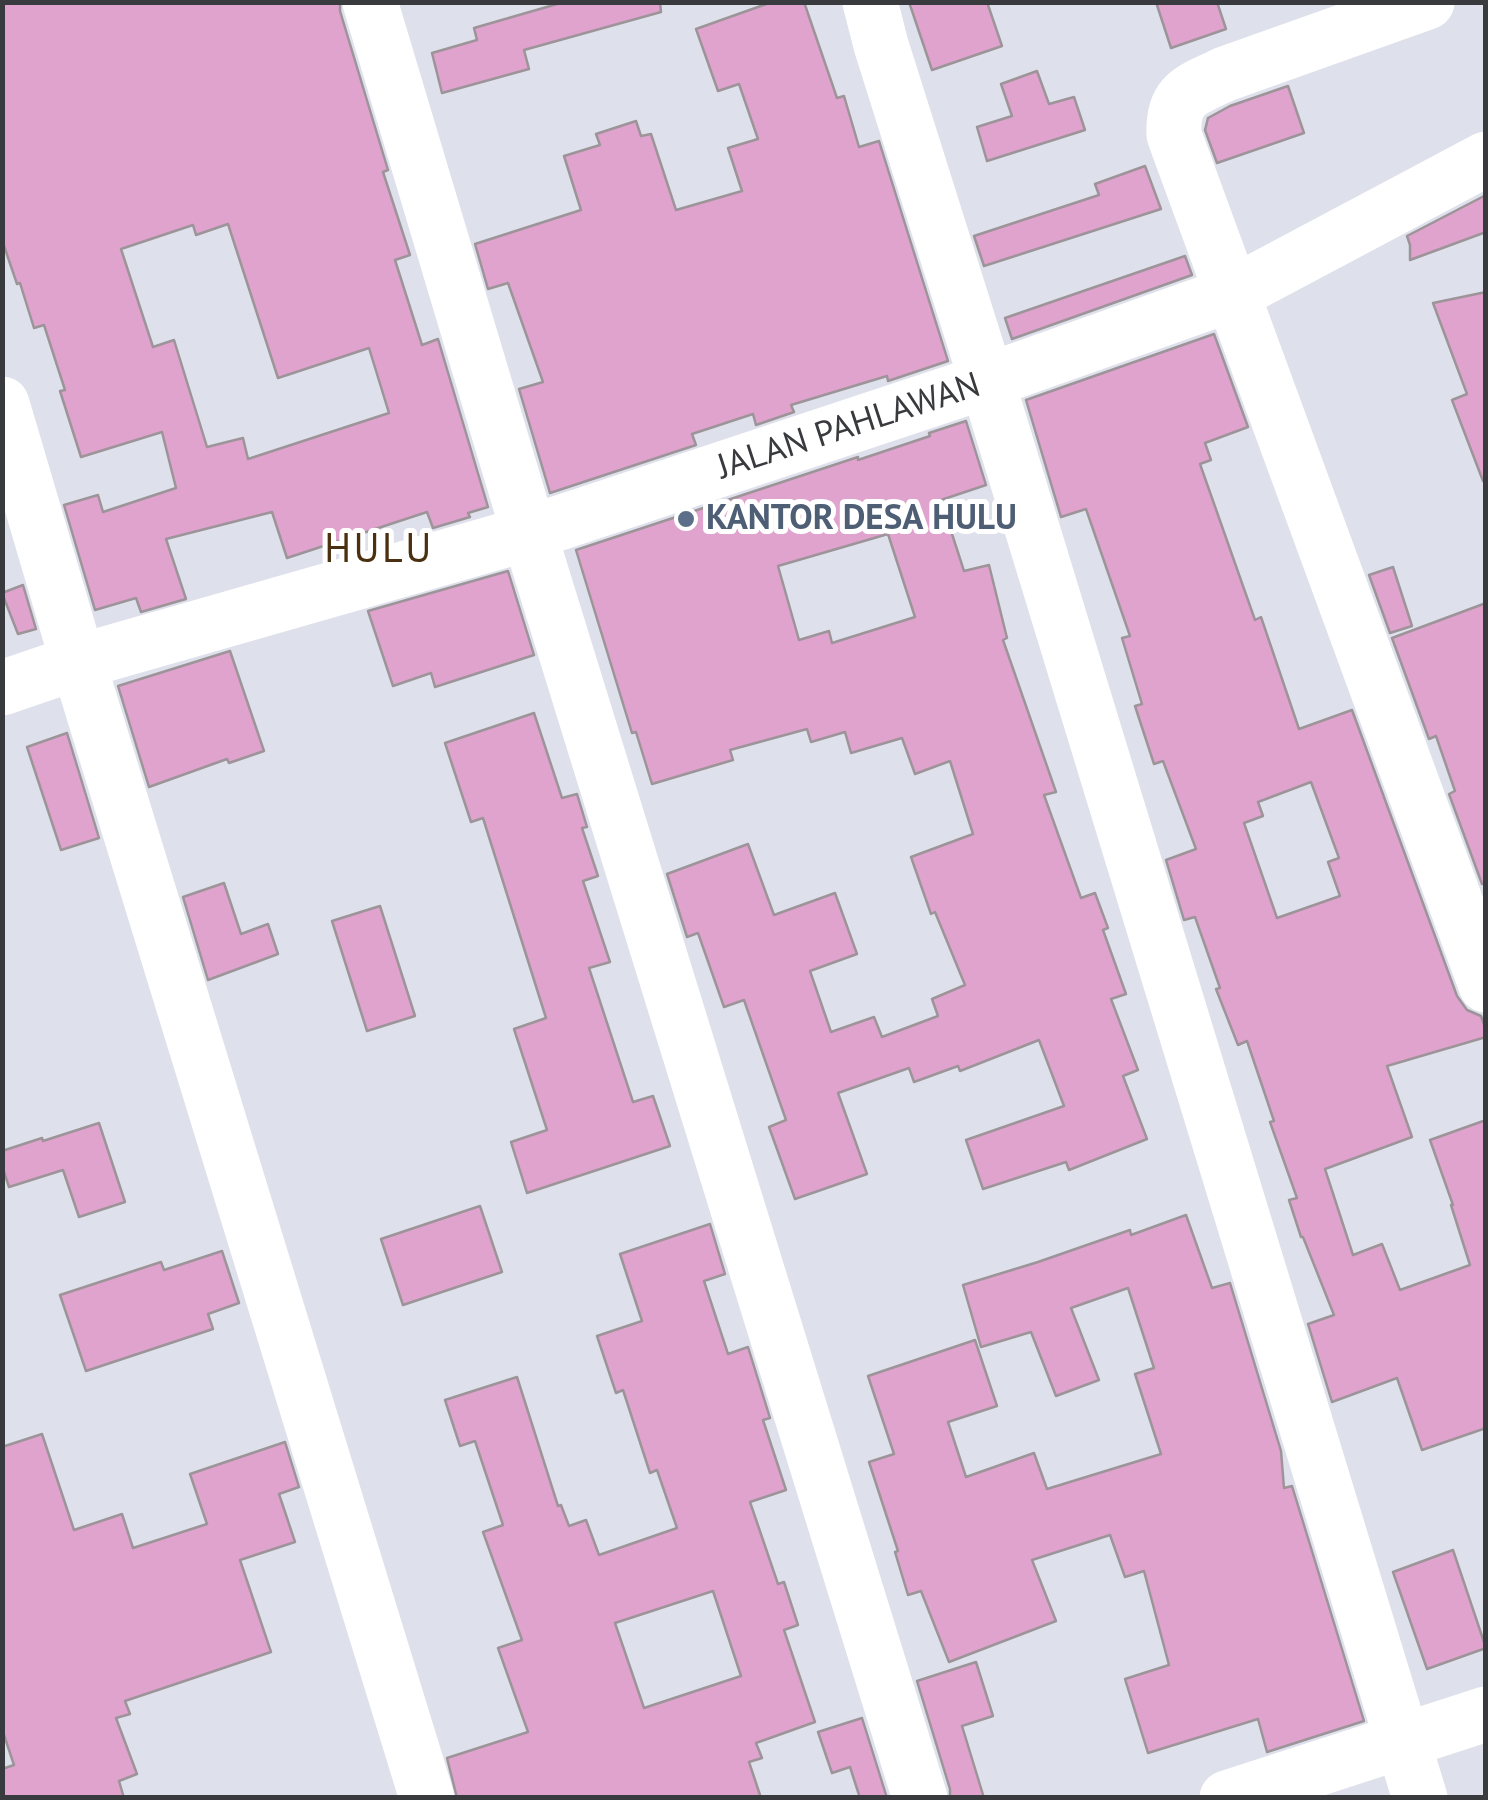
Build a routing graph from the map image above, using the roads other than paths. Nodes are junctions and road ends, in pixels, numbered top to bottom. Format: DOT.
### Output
graph roads {
  1 [pos="370,2"];
  2 [pos="870,2"];
  3 [pos="1426,2"];
  4 [pos="1486,159"];
  5 [pos="1232,294"];
  6 [pos="987,381"];
  7 [pos="2,404"];
  8 [pos="529,533"];
  9 [pos="78,662"];
  10 [pos="2,688"];
  11 [pos="1486,985"];
  12 [pos="1486,1714"];
  13 [pos="1404,1740"];
  14 [pos="426,1798"];
  15 [pos="920,1798"];
  16 [pos="1228,1798"];
  17 [pos="1420,1798"];
  1 -- 8 [label="street"];
  2 -- 6 [label="street"];
  3 -- 5 [label="street"];
  4 -- 5 [label="street, JALAN PAHLAWAN"];
  5 -- 6 [label="street, JALAN PAHLAWAN"];
  5 -- 11 [label="street"];
  6 -- 8 [label="street, JALAN PAHLAWAN"];
  6 -- 13 [label="street"];
  7 -- 9 [label="street"];
  8 -- 9 [label="street, JALAN PAHLAWAN"];
  8 -- 15 [label="street"];
  9 -- 10 [label="street, JALAN PAHLAWAN"];
  9 -- 14 [label="street"];
  12 -- 13 [label="street"];
  13 -- 16 [label="street"];
  13 -- 17 [label="street"];
}
